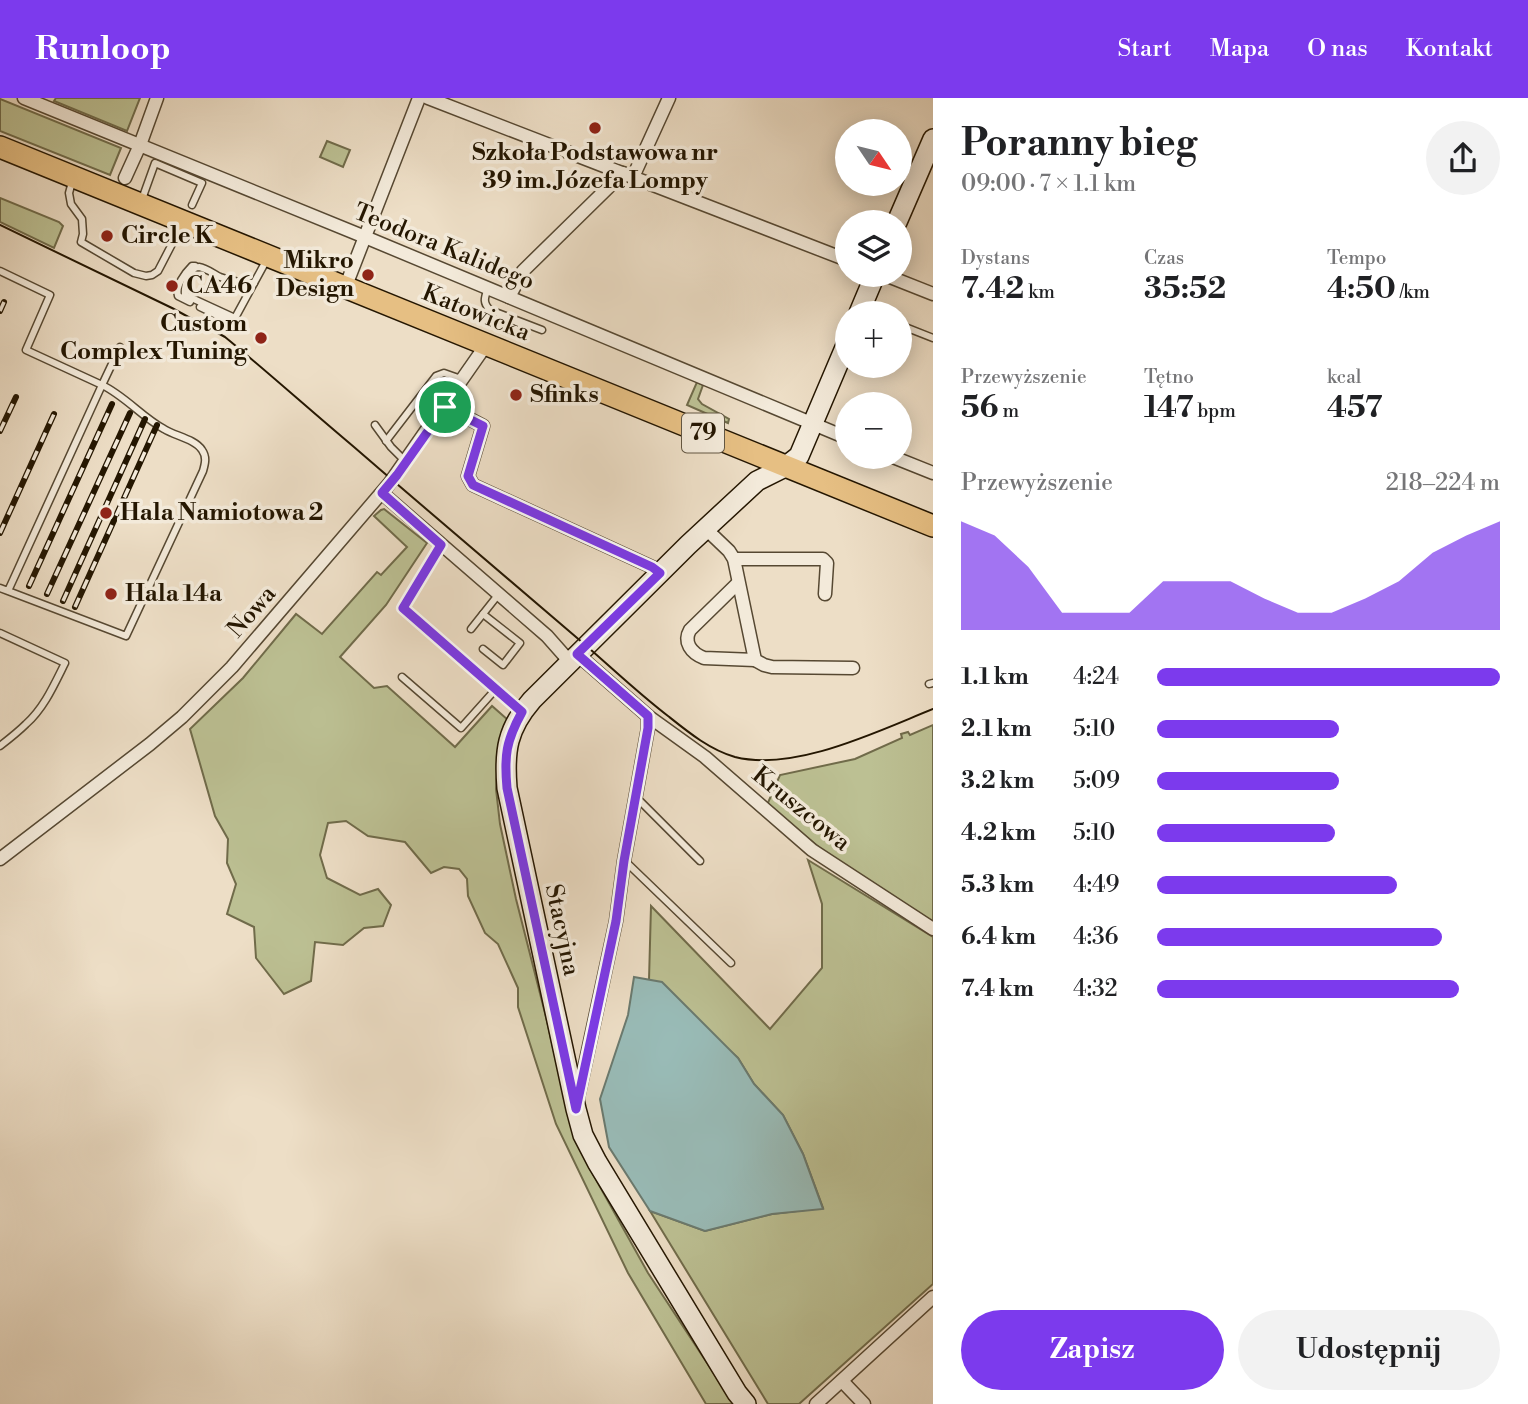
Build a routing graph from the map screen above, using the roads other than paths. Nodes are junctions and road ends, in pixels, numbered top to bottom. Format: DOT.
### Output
graph roads {
  1 [pos="24,98"];
  2 [pos="157,98"];
  3 [pos="419,98"];
  4 [pos="428,98"];
  5 [pos="669,98"];
  6 [pos="933,139"];
  7 [pos="140,145"];
  8 [pos="0,147"];
  9 [pos="628,175"];
  10 [pos="74,176"];
  11 [pos="125,178"];
  12 [pos="140,204"];
  13 [pos="902,210"];
  14 [pos="190,214"];
  15 [pos="365,237"];
  16 [pos="835,255"];
  17 [pos="268,257"];
  18 [pos="0,271"];
  19 [pos="254,283"];
  20 [pos="912,286"];
  21 [pos="345,288"];
  22 [pos="488,288"];
  23 [pos="933,294"];
  24 [pos="509,297"];
  25 [pos="542,330"];
  26 [pos="912,330"];
  27 [pos="933,338"];
  28 [pos="486,345"];
  29 [pos="120,347"];
  30 [pos="835,371"];
  31 [pos="463,379"];
  32 [pos="102,385"];
  33 [pos="445,407"];
  34 [pos="813,424"];
  35 [pos="374,425"];
  36 [pos="835,433"];
  37 [pos="386,441"];
  38 [pos="406,462"];
  39 [pos="912,465"];
  40 [pos="785,467"];
  41 [pos="933,473"];
  42 [pos="382,493"];
  43 [pos="933,526"];
  44 [pos="706,529"];
  45 [pos="441,545"];
  46 [pos="734,559"];
  47 [pos="660,573"];
  48 [pos="738,583"];
  49 [pos="0,587"];
  50 [pos="8,591"];
  51 [pos="499,594"];
  52 [pos="825,594"];
  53 [pos="483,614"];
  54 [pos="471,629"];
  55 [pos="0,633"];
  56 [pos="483,649"];
  57 [pos="574,658"];
  58 [pos="755,660"];
  59 [pos="853,668"];
  60 [pos="402,677"];
  61 [pos="495,690"];
  62 [pos="522,712"];
  63 [pos="648,716"];
  64 [pos="0,746"];
  65 [pos="636,797"];
  66 [pos="0,859"];
  67 [pos="624,861"];
  68 [pos="699,861"];
  69 [pos="933,929"];
  70 [pos="731,963"];
  71 [pos="576,1109"];
  72 [pos="933,1297"];
  73 [pos="842,1381"];
  74 [pos="746,1404"];
  75 [pos="816,1404"];
  76 [pos="864,1404"];
  1 -- 7 [label="street, Teodora Kalidego"];
  2 -- 7 [label="street"];
  3 -- 15 [label="street"];
  4 -- 9 [label="street"];
  5 -- 9 [label="street"];
  6 -- 13 [label="street"];
  7 -- 11 [label="street"];
  7 -- 15 [label="street, Teodora Kalidego"];
  8 -- 10 [label="main road, Katowicka / 79"];
  9 -- 16 [label="street"];
  9 -- 24 [label="street"];
  10 -- 12 [label="main road, Katowicka / 79"];
  10 -- 14 [label="lane"];
  12 -- 14 [label="main road, Katowicka / 79"];
  12 -- 14 [label="lane"];
  14 -- 17 [label="main road, Katowicka / 79"];
  15 -- 21 [label="street"];
  15 -- 22 [label="street, Teodora Kalidego"];
  17 -- 19 [label="lane"];
  17 -- 21 [label="main road, Katowicka / 79"];
  18 -- 32 [label="lane"];
  19 -- 19 [label="lane"];
  20 -- 23 [label="street"];
  21 -- 28 [label="main road, Katowicka / 79"];
  22 -- 24 [label="street, Teodora Kalidego"];
  22 -- 25 [label="lane"];
  24 -- 34 [label="street, Teodora Kalidego"];
  26 -- 27 [label="lane"];
  28 -- 31 [label="street, Nowa"];
  28 -- 40 [label="main road, Katowicka / 79"];
  29 -- 32 [label="lane"];
  30 -- 34 [label="street"];
  31 -- 33 [label="street, Nowa"];
  31 -- 37 [label="lane"];
  32 -- 50 [label="lane"];
  32 -- 50 [label="lane"];
  33 -- 38 [label="street, Nowa"];
  33 -- 47 [label="street"];
  34 -- 36 [label="street, Teodora Kalidego"];
  34 -- 40 [label="street"];
  35 -- 37 [label="lane"];
  37 -- 38 [label="lane"];
  38 -- 42 [label="street, Nowa"];
  39 -- 41 [label="street"];
  40 -- 43 [label="main road, Katowicka / 79"];
  40 -- 44 [label="street, Stacyjna"];
  42 -- 45 [label="street, Kruszcowa"];
  42 -- 66 [label="street, Nowa"];
  44 -- 46 [label="street"];
  44 -- 47 [label="street, Stacyjna"];
  45 -- 51 [label="street, Kruszcowa"];
  45 -- 61 [label="lane"];
  46 -- 48 [label="street"];
  46 -- 52 [label="street"];
  47 -- 57 [label="street, Stacyjna"];
  48 -- 58 [label="street"];
  48 -- 58 [label="street"];
  49 -- 50 [label="lane"];
  51 -- 53 [label="lane"];
  51 -- 57 [label="street, Kruszcowa"];
  53 -- 54 [label="lane"];
  53 -- 56 [label="lane"];
  55 -- 64 [label="lane"];
  57 -- 62 [label="street, Stacyjna"];
  57 -- 63 [label="street, Kruszcowa"];
  58 -- 59 [label="street"];
  60 -- 61 [label="lane"];
  61 -- 62 [label="lane"];
  62 -- 71 [label="street, Stacyjna"];
  63 -- 65 [label="street"];
  63 -- 69 [label="street, Kruszcowa"];
  65 -- 67 [label="street"];
  65 -- 68 [label="lane"];
  67 -- 70 [label="lane"];
  67 -- 71 [label="street"];
  71 -- 74 [label="street, Stacyjna"];
  72 -- 73 [label="street"];
  73 -- 75 [label="street"];
  73 -- 76 [label="street"];
}
